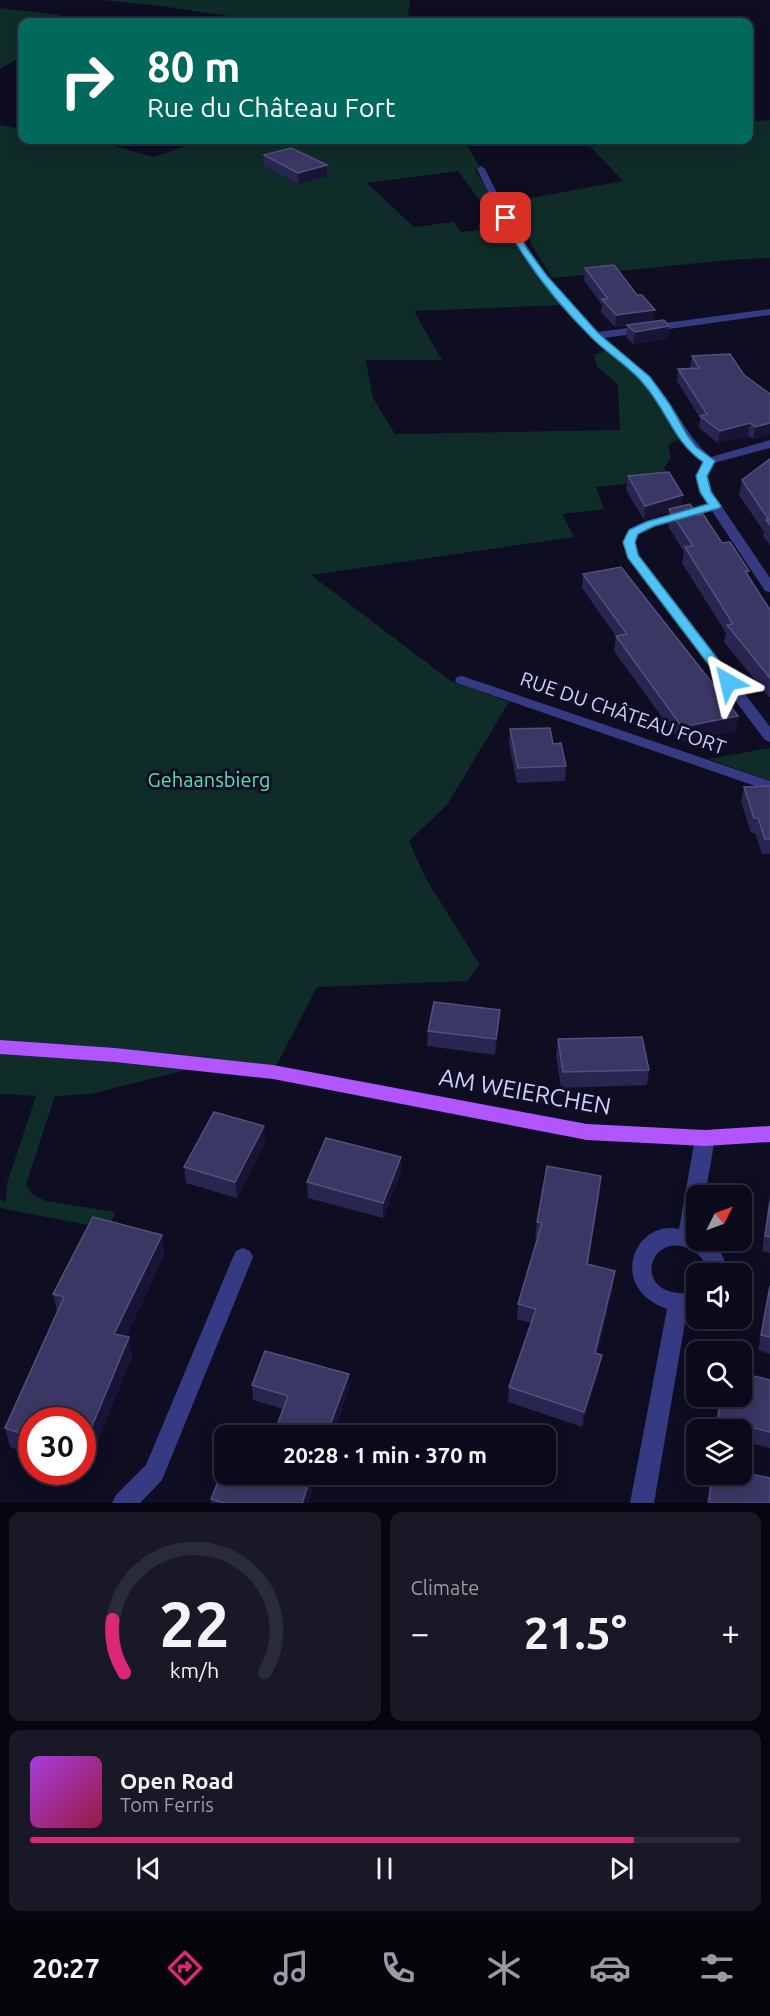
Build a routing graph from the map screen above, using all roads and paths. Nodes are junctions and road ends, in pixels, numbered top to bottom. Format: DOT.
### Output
graph roads {
  1 [pos="481,169"];
  2 [pos="770,312"];
  3 [pos="596,336"];
  4 [pos="770,444"];
  5 [pos="709,461"];
  6 [pos="715,506"];
  7 [pos="770,588"];
  8 [pos="462,680"];
  9 [pos="763,716"];
  10 [pos="770,737"];
  11 [pos="770,786"];
  12 [pos="0,1047"];
  13 [pos="770,1134"];
  14 [pos="705,1138"];
  15 [pos="697,1185"];
  16 [pos="686,1238"];
  17 [pos="707,1251"];
  18 [pos="243,1257"];
  19 [pos="716,1263"];
  20 [pos="686,1304"];
  21 [pos="686,1308"];
  22 [pos="124,1503"];
  23 [pos="642,1503"];
  1 -- 3 [label="street"];
  2 -- 3 [label="street"];
  3 -- 5 [label="street"];
  4 -- 5 [label="street"];
  5 -- 6 [label="street"];
  6 -- 7 [label="street"];
  6 -- 9 [label="street"];
  8 -- 11 [label="street, RUE DU CHÂTEAU FORT"];
  9 -- 10 [label="street"];
  12 -- 14 [label="main road, AM WEIERCHEN"];
  13 -- 14 [label="main road, AM WEIERCHEN"];
  14 -- 15 [label="street"];
  16 -- 20 [label="street"];
  17 -- 19 [label="street"];
  18 -- 22 [label="street"];
  21 -- 23 [label="street"];
}
